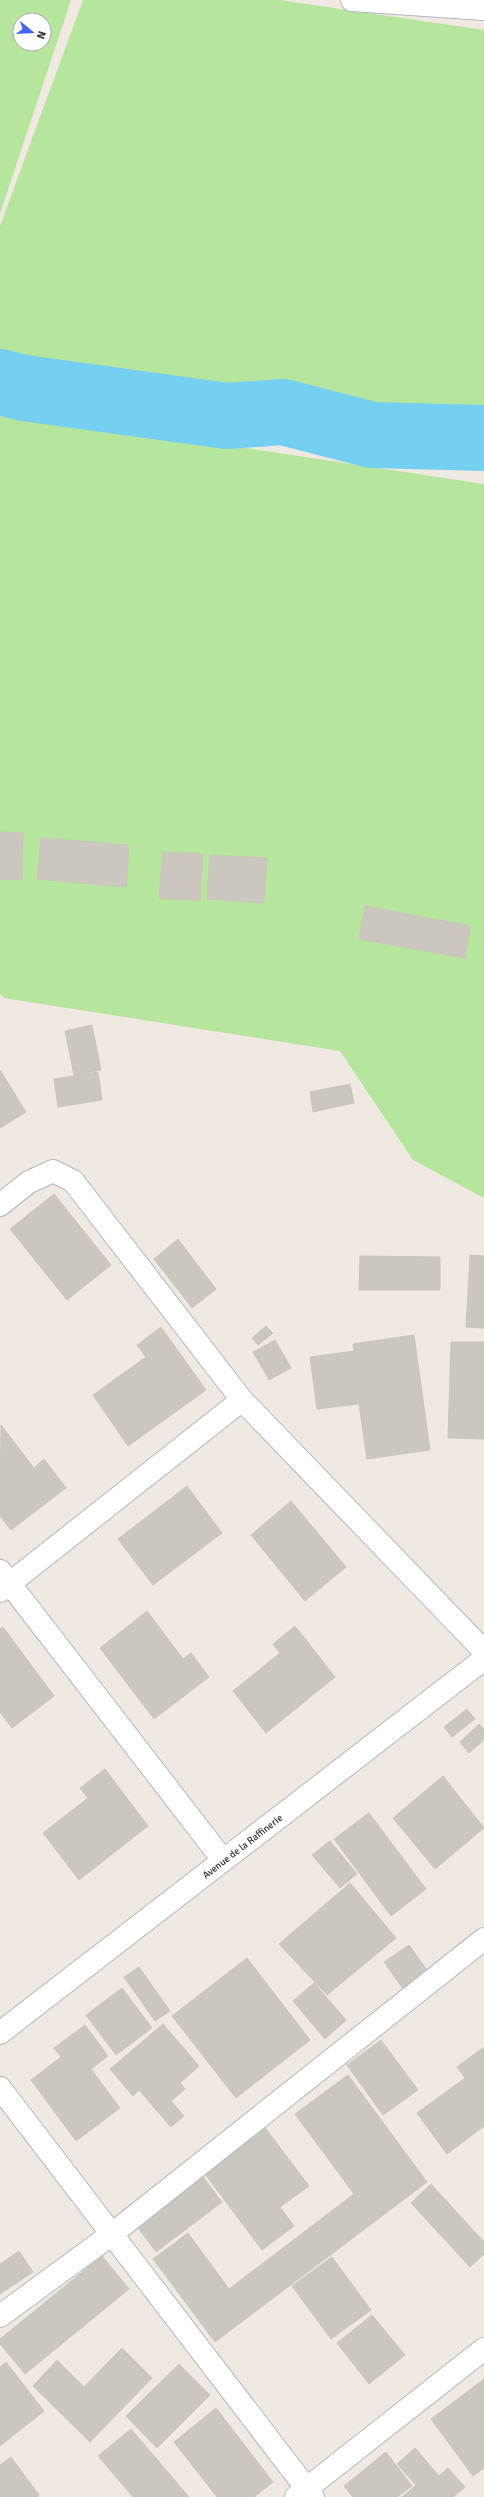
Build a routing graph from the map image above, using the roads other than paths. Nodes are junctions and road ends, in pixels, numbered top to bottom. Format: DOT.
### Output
graph roads {
  1 [pos="352,0"];
  2 [pos="484,9"];
  3 [pos="0,1205"];
  4 [pos="242,1400"];
  5 [pos="3,1582"];
  6 [pos="484,1651"];
  7 [pos="484,1659"];
  8 [pos="222,1860"];
  9 [pos="484,1939"];
  10 [pos="0,2033"];
  11 [pos="0,2088"];
  12 [pos="112,2234"];
  13 [pos="0,2316"];
  14 [pos="484,2349"];
  15 [pos="305,2494"];
  1 -- 2 [label="street"];
  3 -- 4 [label="street"];
  4 -- 5 [label="street"];
  4 -- 6 [label="street"];
  5 -- 8 [label="street"];
  7 -- 8 [label="street, Avenue de la Raffinerie"];
  8 -- 10 [label="street, Avenue de la Raffinerie"];
  9 -- 12 [label="street"];
  11 -- 12 [label="street"];
  12 -- 13 [label="street"];
  12 -- 15 [label="street"];
  14 -- 15 [label="street"];
}
